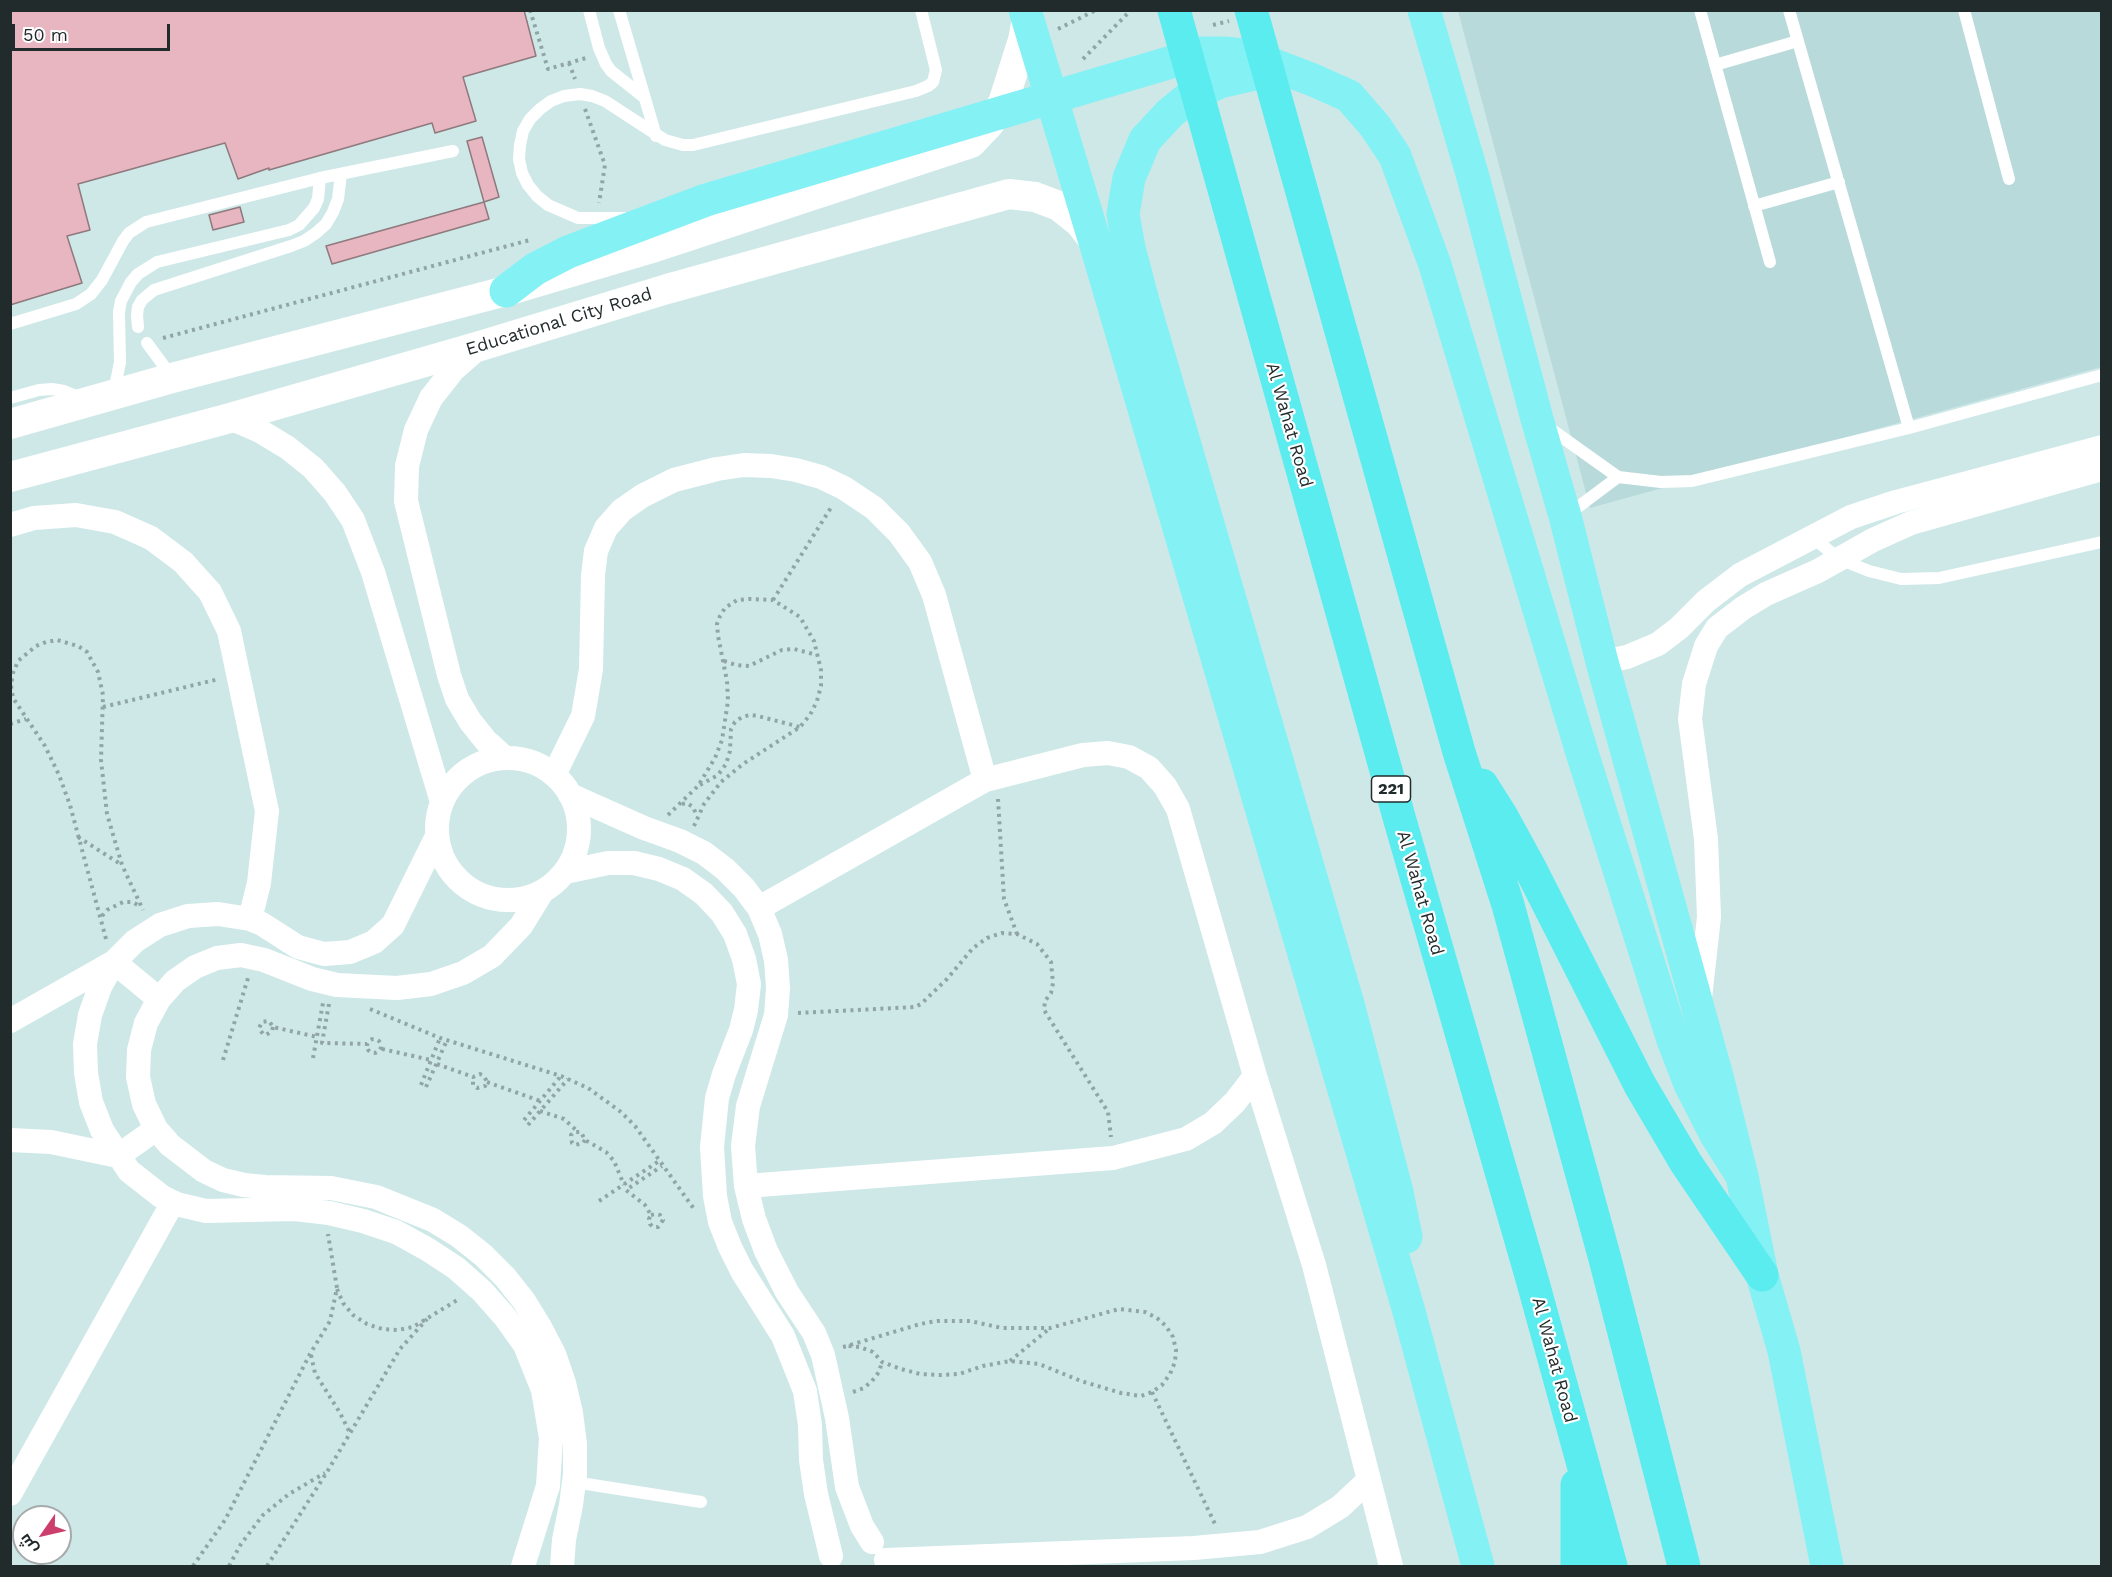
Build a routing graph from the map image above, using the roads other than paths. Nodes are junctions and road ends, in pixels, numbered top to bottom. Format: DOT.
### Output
graph roads {
  1 [pos="589,10"];
  2 [pos="619,10"];
  3 [pos="921,10"];
  4 [pos="1174,10"];
  5 [pos="1251,10"];
  6 [pos="1424,10"];
  7 [pos="1700,10"];
  8 [pos="1789,10"];
  9 [pos="1964,10"];
  10 [pos="1030,20"];
  11 [pos="1798,41"];
  12 [pos="1715,65"];
  13 [pos="1283,68"];
  14 [pos="645,99"];
  15 [pos="656,136"];
  16 [pos="453,151"];
  17 [pos="341,174"];
  18 [pos="320,178"];
  19 [pos="2009,179"];
  20 [pos="1839,182"];
  21 [pos="1754,206"];
  22 [pos="657,232"];
  23 [pos="1095,242"];
  24 [pos="1770,261"];
  25 [pos="667,289"];
  26 [pos="506,291"];
  27 [pos="10,324"];
  28 [pos="138,327"];
  29 [pos="147,343"];
  30 [pos="480,346"];
  31 [pos="2102,375"];
  32 [pos="172,378"];
  33 [pos="10,398"];
  34 [pos="99,399"];
  35 [pos="230,418"];
  36 [pos="1537,419"];
  37 [pos="10,424"];
  38 [pos="1909,428"];
  39 [pos="2102,447"];
  40 [pos="2073,466"];
  41 [pos="2102,469"];
  42 [pos="10,477"];
  43 [pos="1618,477"];
  44 [pos="1565,516"];
  45 [pos="10,525"];
  46 [pos="1811,536"];
  47 [pos="2102,542"];
  48 [pos="1839,559"];
  49 [pos="1602,662"];
  50 [pos="1459,752"];
  51 [pos="505,758"];
  52 [pos="555,775"];
  53 [pos="991,778"];
  54 [pos="570,795"];
  55 [pos="442,802"];
  56 [pos="437,836"];
  57 [pos="565,872"];
  58 [pos="542,892"];
  59 [pos="759,908"];
  60 [pos="250,919"];
  61 [pos="113,963"];
  62 [pos="159,999"];
  63 [pos="746,1010"];
  64 [pos="1699,1010"];
  65 [pos="776,1015"];
  66 [pos="10,1021"];
  67 [pos="1255,1076"];
  68 [pos="156,1129"];
  69 [pos="10,1140"];
  70 [pos="118,1156"];
  71 [pos="1742,1176"];
  72 [pos="746,1186"];
  73 [pos="173,1202"];
  74 [pos="406,1209"];
  75 [pos="396,1232"];
  76 [pos="1762,1275"];
  77 [pos="1408,1308"];
  78 [pos="832,1390"];
  79 [pos="805,1391"];
  80 [pos="1577,1442"];
  81 [pos="1369,1480"];
  82 [pos="574,1482"];
  83 [pos="10,1494"];
  84 [pos="701,1502"];
  85 [pos="882,1556"];
  86 [pos="830,1561"];
  87 [pos="523,1566"];
  88 [pos="562,1566"];
  89 [pos="1391,1566"];
  90 [pos="1478,1566"];
  91 [pos="1577,1566"];
  92 [pos="1611,1566"];
  93 [pos="1684,1566"];
  94 [pos="1827,1566"];
  1 -- 14 [label="lane"];
  2 -- 14 [label="lane"];
  3 -- 15 [label="lane"];
  4 -- 80 [label="highway, Al Wahat Road / 221"];
  5 -- 50 [label="highway"];
  6 -- 36 [label="main road"];
  7 -- 12 [label="lane"];
  8 -- 11 [label="lane"];
  9 -- 19 [label="lane"];
  10 -- 22 [label="street"];
  10 -- 23 [label="main road"];
  11 -- 12 [label="lane"];
  11 -- 20 [label="lane"];
  12 -- 21 [label="lane"];
  13 -- 22 [label="main road"];
  13 -- 71 [label="main road"];
  13 -- 77 [label="main road"];
  14 -- 15 [label="lane"];
  15 -- 22 [label="lane"];
  16 -- 17 [label="lane"];
  17 -- 18 [label="lane"];
  17 -- 28 [label="lane"];
  18 -- 27 [label="lane"];
  18 -- 34 [label="lane"];
  20 -- 21 [label="lane"];
  20 -- 38 [label="lane"];
  21 -- 24 [label="lane"];
  22 -- 25 [label="street"];
  22 -- 26 [label="main road"];
  23 -- 25 [label="street, Educational City Road"];
  23 -- 77 [label="main road"];
  25 -- 30 [label="street, Educational City Road"];
  26 -- 32 [label="street"];
  29 -- 32 [label="lane"];
  30 -- 35 [label="street, Educational City Road"];
  30 -- 51 [label="street"];
  31 -- 38 [label="lane"];
  32 -- 34 [label="street"];
  33 -- 34 [label="lane"];
  34 -- 37 [label="street"];
  35 -- 42 [label="street, Educational City Road"];
  35 -- 55 [label="street"];
  36 -- 43 [label="lane"];
  36 -- 44 [label="main road"];
  38 -- 43 [label="lane"];
  39 -- 40 [label="street"];
  40 -- 41 [label="street"];
  40 -- 46 [label="street"];
  40 -- 48 [label="street"];
  43 -- 44 [label="lane"];
  44 -- 49 [label="main road"];
  45 -- 60 [label="street"];
  46 -- 48 [label="lane"];
  46 -- 49 [label="street"];
  47 -- 48 [label="lane"];
  48 -- 64 [label="street"];
  49 -- 64 [label="main road"];
  50 -- 76 [label="highway"];
  50 -- 93 [label="highway"];
  51 -- 52 [label="street"];
  51 -- 55 [label="street"];
  52 -- 53 [label="street"];
  52 -- 54 [label="street"];
  53 -- 59 [label="street"];
  53 -- 67 [label="street"];
  54 -- 57 [label="street"];
  54 -- 59 [label="street"];
  55 -- 56 [label="street"];
  56 -- 58 [label="street"];
  56 -- 60 [label="street"];
  57 -- 58 [label="street"];
  57 -- 63 [label="street"];
  58 -- 62 [label="street"];
  59 -- 65 [label="street"];
  60 -- 61 [label="street"];
  61 -- 62 [label="street"];
  61 -- 66 [label="street"];
  61 -- 70 [label="street"];
  62 -- 68 [label="street"];
  63 -- 65 [label="street"];
  63 -- 79 [label="street"];
  64 -- 71 [label="main road"];
  65 -- 72 [label="street"];
  67 -- 72 [label="street"];
  67 -- 81 [label="street"];
  68 -- 70 [label="street"];
  68 -- 74 [label="street"];
  69 -- 70 [label="street"];
  70 -- 73 [label="street"];
  71 -- 76 [label="main road"];
  72 -- 78 [label="street"];
  73 -- 75 [label="street"];
  73 -- 83 [label="street"];
  74 -- 75 [label="street"];
  74 -- 82 [label="street"];
  75 -- 87 [label="street"];
  76 -- 94 [label="main road"];
  77 -- 90 [label="main road"];
  78 -- 79 [label="street"];
  78 -- 85 [label="street"];
  79 -- 86 [label="street"];
  80 -- 91 [label="highway"];
  80 -- 92 [label="highway, Al Wahat Road / 221"];
  81 -- 85 [label="street"];
  81 -- 89 [label="street"];
  82 -- 84 [label="lane"];
  82 -- 88 [label="street"];
  85 -- 86 [label="street"];
}
